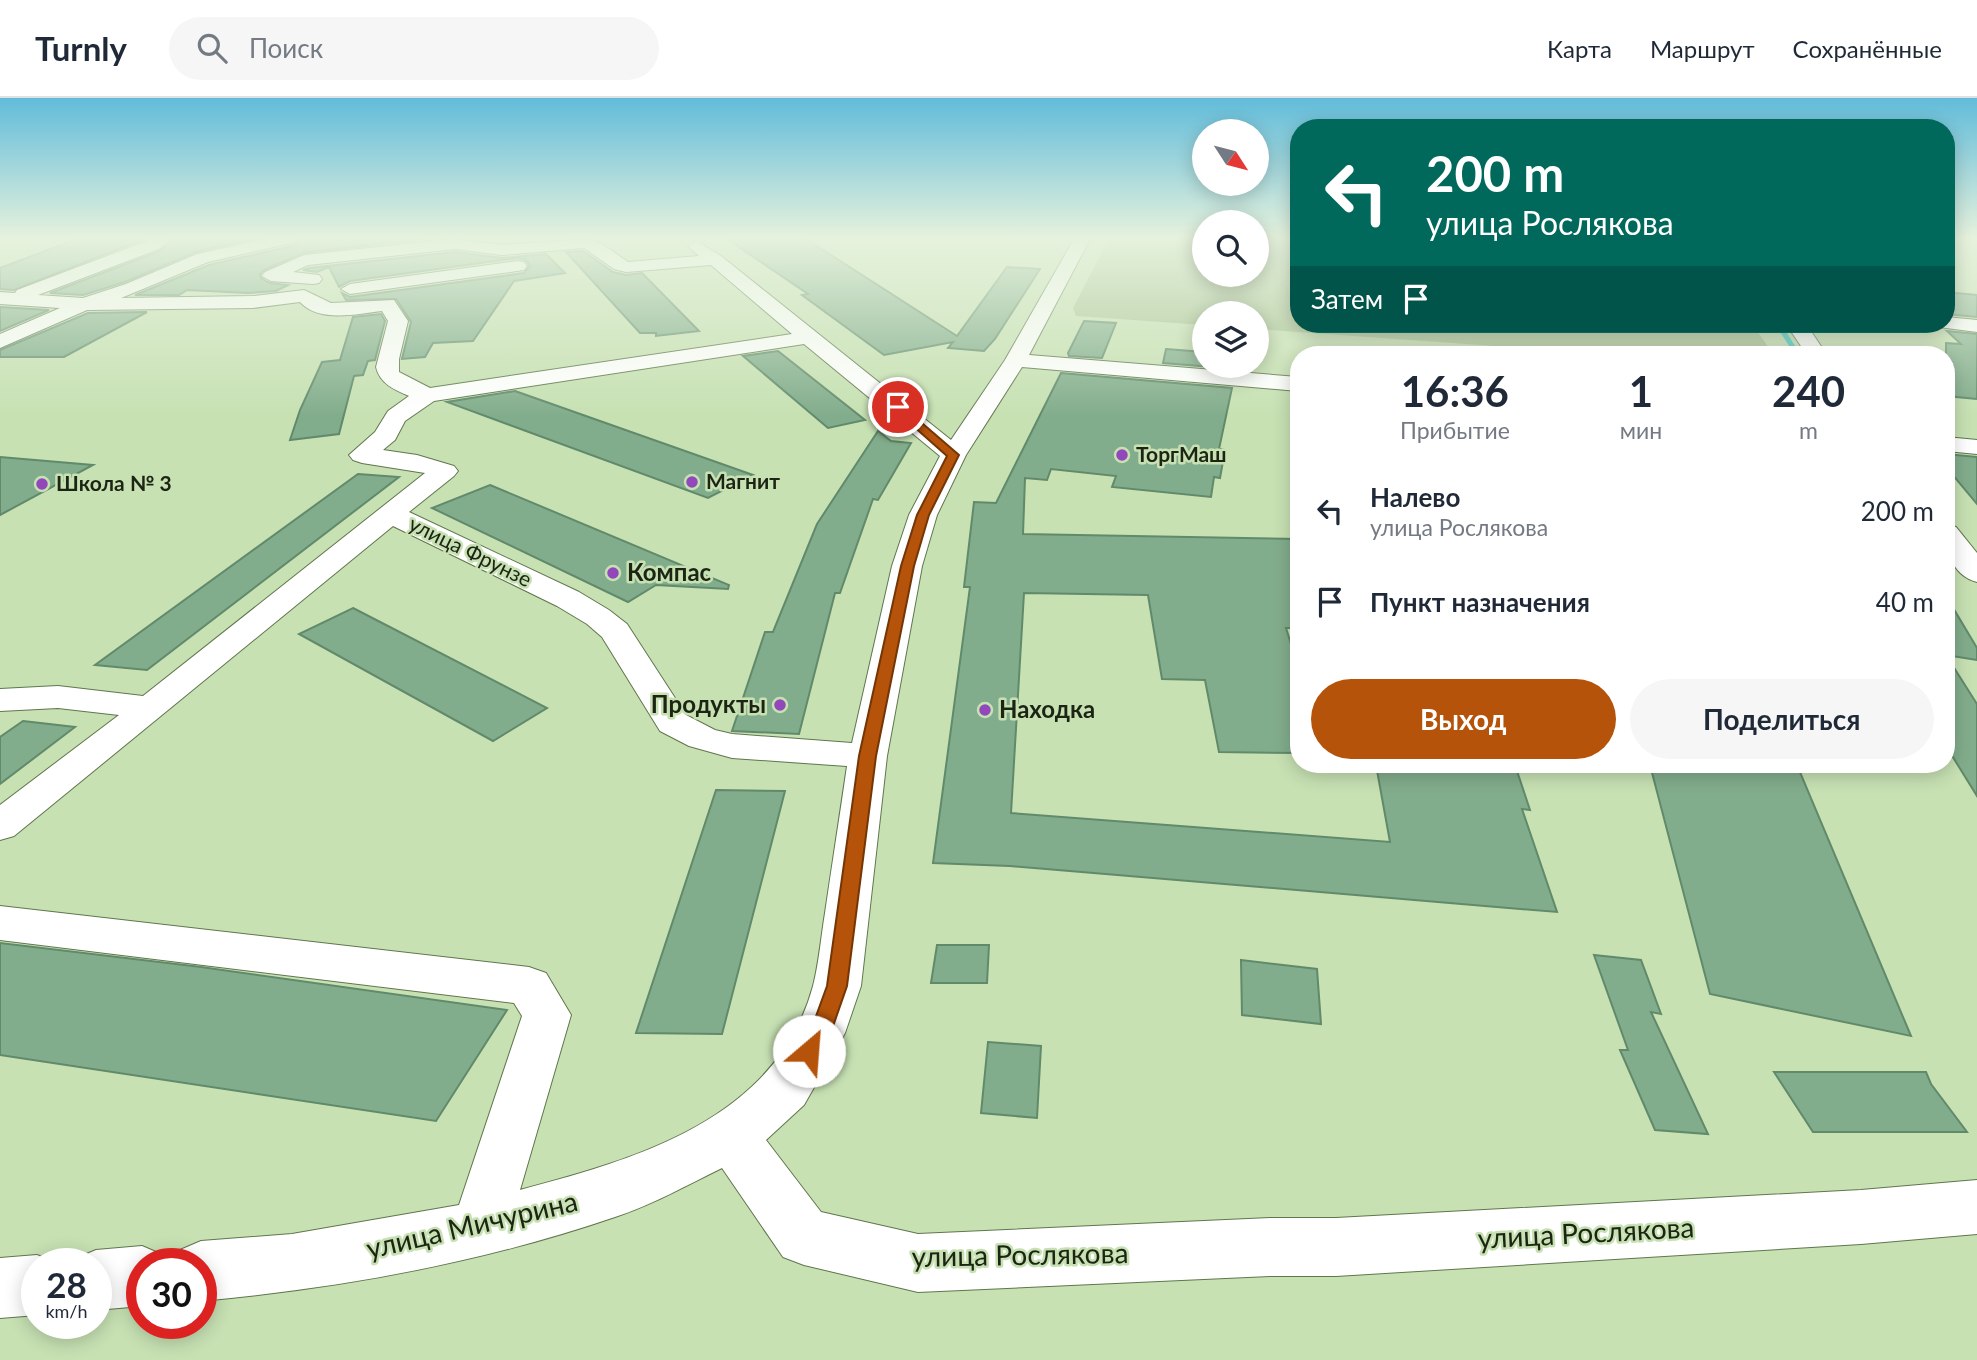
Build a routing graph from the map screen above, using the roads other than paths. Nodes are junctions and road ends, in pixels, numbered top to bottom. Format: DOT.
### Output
graph roads {
  1 [pos="102,298"];
  2 [pos="288,298"];
  3 [pos="306,298"];
  4 [pos="761,298"];
  5 [pos="1050,298"];
  6 [pos="5,299"];
  7 [pos="278,299"];
  8 [pos="84,304"];
  9 [pos="1955,324"];
  10 [pos="1977,326"];
  11 [pos="809,337"];
  12 [pos="0,342"];
  13 [pos="1016,360"];
  14 [pos="1290,383"];
  15 [pos="428,395"];
  16 [pos="978,415"];
  17 [pos="918,423"];
  18 [pos="1955,445"];
  19 [pos="1977,447"];
  20 [pos="953,455"];
  21 [pos="390,514"];
  22 [pos="1955,545"];
  23 [pos="1977,573"];
  24 [pos="0,700"];
  25 [pos="151,708"];
  26 [pos="868,756"];
  27 [pos="0,826"];
  28 [pos="0,923"];
  29 [pos="731,1137"];
  30 [pos="1977,1207"];
  31 [pos="480,1228"];
  32 [pos="217,1270"];
  33 [pos="21,1286"];
  34 [pos="0,1288"];
  1 -- 8 [label="street"];
  2 -- 7 [label="street"];
  3 -- 15 [label="street"];
  4 -- 11 [label="street"];
  5 -- 13 [label="street"];
  6 -- 8 [label="street"];
  7 -- 8 [label="street"];
  8 -- 12 [label="street"];
  9 -- 10 [label="street"];
  11 -- 15 [label="street"];
  11 -- 17 [label="street"];
  13 -- 14 [label="street"];
  13 -- 16 [label="street"];
  15 -- 21 [label="street, улица Фрунзе"];
  16 -- 17 [label="street"];
  16 -- 20 [label="street"];
  17 -- 20 [label="street"];
  18 -- 19 [label="street"];
  20 -- 26 [label="street"];
  21 -- 25 [label="street"];
  21 -- 26 [label="street, улица Фрунзе"];
  22 -- 23 [label="street"];
  24 -- 25 [label="street"];
  25 -- 27 [label="street"];
  26 -- 29 [label="street"];
  28 -- 31 [label="street"];
  29 -- 30 [label="street, улица Рослякова"];
  29 -- 31 [label="street, улица Мичурина"];
  31 -- 32 [label="street, улица Мичурина"];
  33 -- 34 [label="street"];
}
